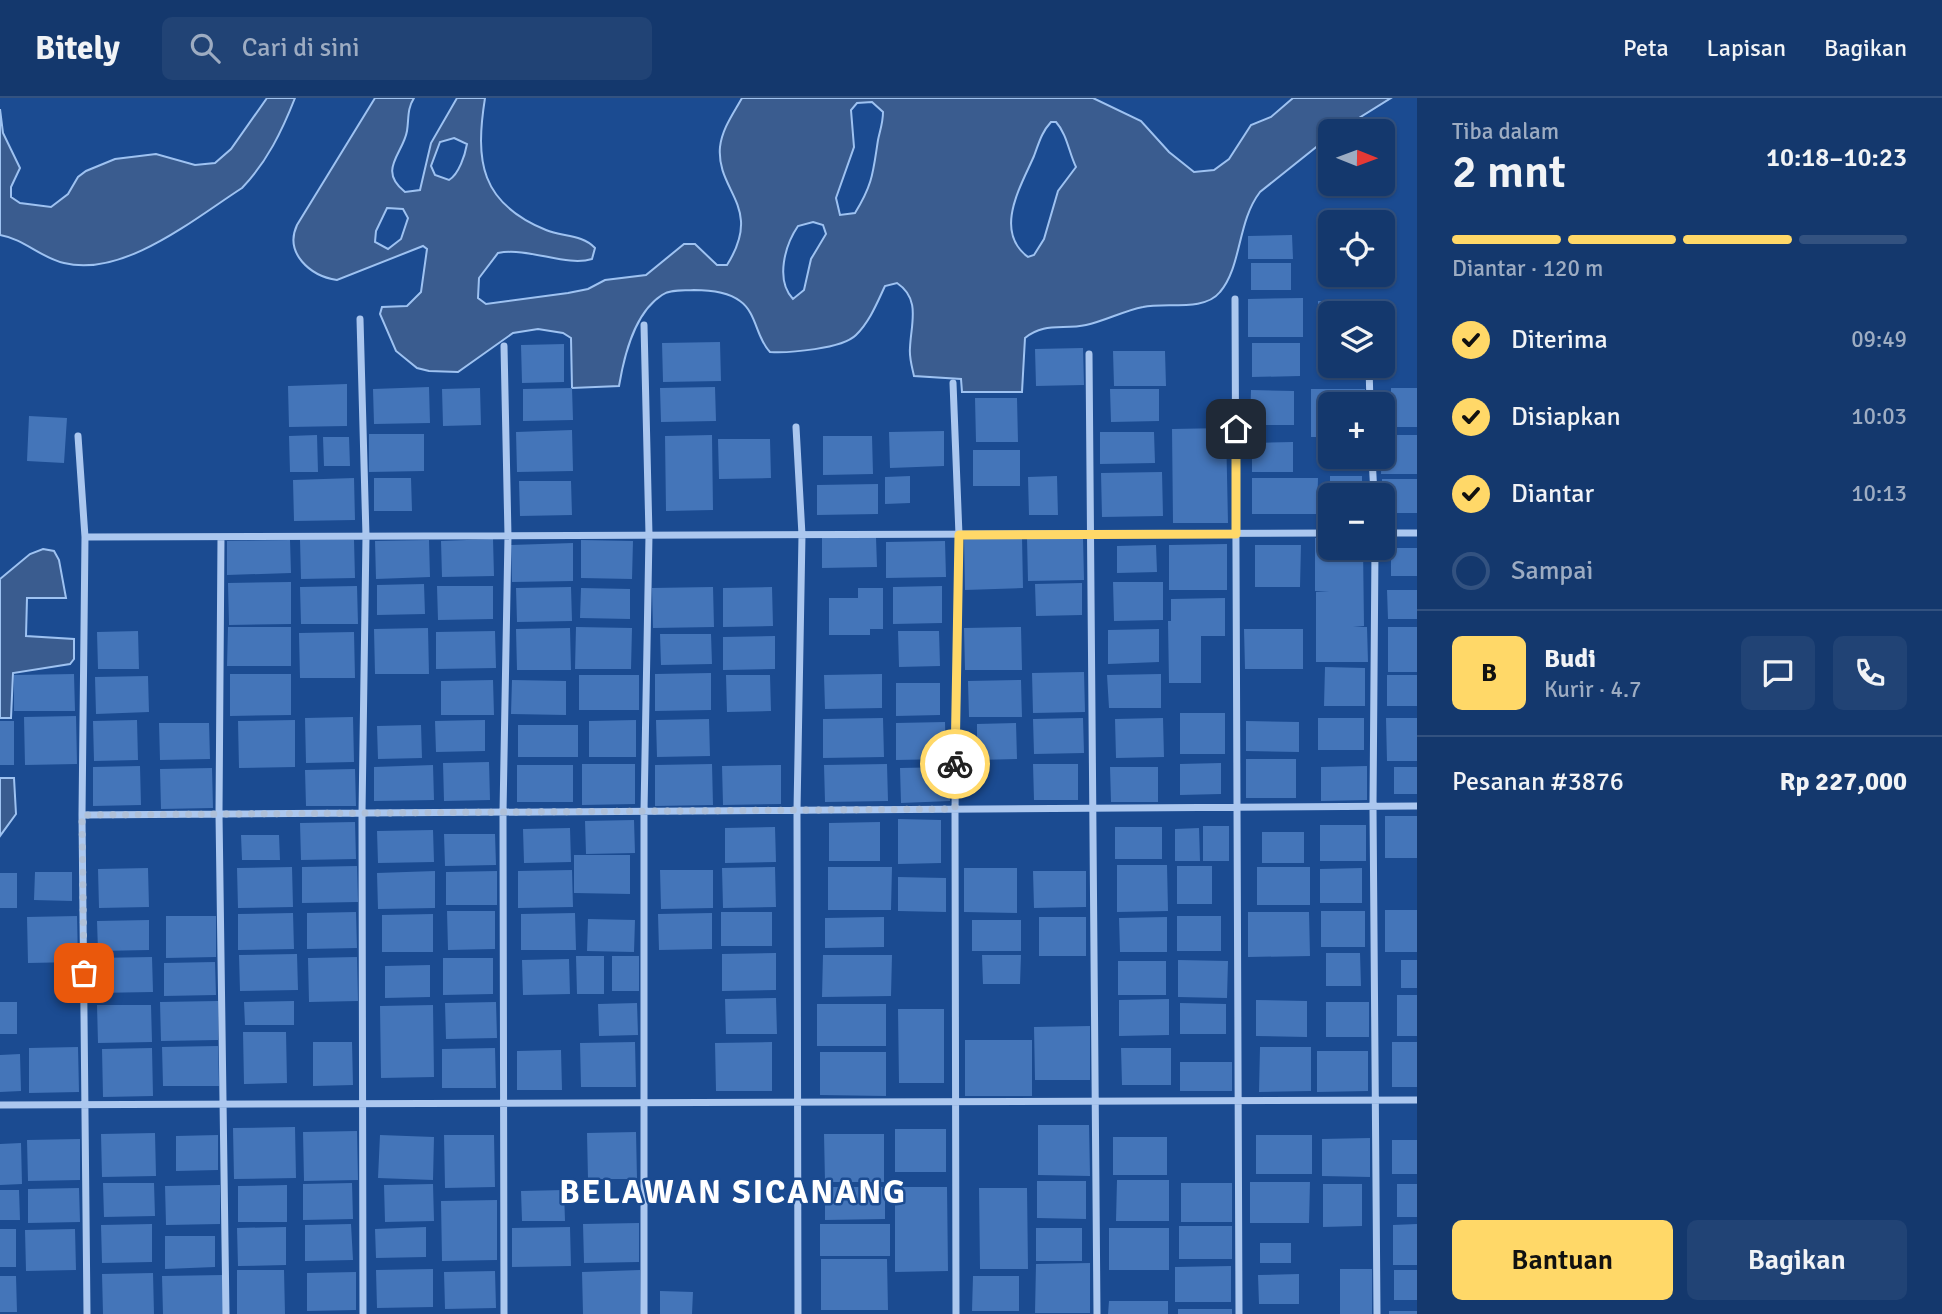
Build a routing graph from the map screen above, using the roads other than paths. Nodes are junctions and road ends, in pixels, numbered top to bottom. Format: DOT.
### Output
graph roads {
  1 [pos="1235,299"];
  2 [pos="360,319"];
  3 [pos="644,325"];
  4 [pos="504,346"];
  5 [pos="1089,354"];
  6 [pos="953,383"];
  7 [pos="796,427"];
  8 [pos="78,436"];
  9 [pos="1318,533"];
  10 [pos="1395,533"];
  11 [pos="1417,533"];
  12 [pos="1090,534"];
  13 [pos="1236,534"];
  14 [pos="802,535"];
  15 [pos="959,535"];
  16 [pos="366,536"];
  17 [pos="508,536"];
  18 [pos="649,536"];
  19 [pos="85,537"];
  20 [pos="221,537"];
  21 [pos="1375,560"];
  22 [pos="1373,806"];
  23 [pos="1417,806"];
  24 [pos="1237,807"];
  25 [pos="1093,808"];
  26 [pos="955,809"];
  27 [pos="797,810"];
  28 [pos="644,811"];
  29 [pos="503,812"];
  30 [pos="362,813"];
  31 [pos="219,814"];
  32 [pos="82,815"];
  33 [pos="1375,1100"];
  34 [pos="1417,1100"];
  35 [pos="1238,1101"];
  36 [pos="1095,1102"];
  37 [pos="956,1103"];
  38 [pos="85,1104"];
  39 [pos="223,1104"];
  40 [pos="363,1104"];
  41 [pos="503,1104"];
  42 [pos="644,1104"];
  43 [pos="797,1104"];
  44 [pos="0,1105"];
  45 [pos="87,1314"];
  46 [pos="226,1314"];
  47 [pos="363,1314"];
  48 [pos="504,1314"];
  49 [pos="644,1314"];
  50 [pos="799,1314"];
  51 [pos="956,1314"];
  52 [pos="1097,1314"];
  53 [pos="1239,1314"];
  54 [pos="1377,1314"];
  1 -- 13 [label="street"];
  2 -- 16 [label="street"];
  3 -- 18 [label="street"];
  4 -- 17 [label="street"];
  5 -- 12 [label="street"];
  6 -- 15 [label="street"];
  7 -- 14 [label="street"];
  8 -- 19 [label="street"];
  9 -- 13 [label="street"];
  10 -- 11 [label="street"];
  12 -- 13 [label="street"];
  12 -- 15 [label="street"];
  12 -- 25 [label="street"];
  13 -- 24 [label="street"];
  14 -- 15 [label="street"];
  14 -- 18 [label="street"];
  14 -- 27 [label="street"];
  15 -- 26 [label="street"];
  16 -- 17 [label="street"];
  16 -- 20 [label="street"];
  16 -- 30 [label="street"];
  17 -- 18 [label="street"];
  17 -- 29 [label="street"];
  18 -- 28 [label="street"];
  19 -- 20 [label="street"];
  19 -- 32 [label="street"];
  20 -- 31 [label="street"];
  21 -- 22 [label="street"];
  22 -- 23 [label="street"];
  22 -- 24 [label="street"];
  22 -- 33 [label="street"];
  24 -- 25 [label="street"];
  24 -- 35 [label="street"];
  25 -- 26 [label="street"];
  25 -- 36 [label="street"];
  26 -- 27 [label="street"];
  26 -- 37 [label="street"];
  27 -- 28 [label="street"];
  27 -- 43 [label="street"];
  28 -- 29 [label="street"];
  28 -- 42 [label="street"];
  29 -- 30 [label="street"];
  29 -- 41 [label="street"];
  30 -- 31 [label="street"];
  30 -- 40 [label="street"];
  31 -- 32 [label="street"];
  31 -- 39 [label="street"];
  32 -- 38 [label="street"];
  33 -- 34 [label="street"];
  33 -- 35 [label="street"];
  33 -- 54 [label="street"];
  35 -- 36 [label="street"];
  35 -- 53 [label="street"];
  36 -- 37 [label="street"];
  36 -- 52 [label="street"];
  37 -- 43 [label="street"];
  37 -- 51 [label="street"];
  38 -- 39 [label="street"];
  38 -- 44 [label="street"];
  38 -- 45 [label="street"];
  39 -- 40 [label="street"];
  39 -- 46 [label="street"];
  40 -- 41 [label="street"];
  40 -- 47 [label="street"];
  41 -- 42 [label="street"];
  41 -- 48 [label="street"];
  42 -- 43 [label="street"];
  42 -- 49 [label="street"];
  43 -- 50 [label="street"];
}
